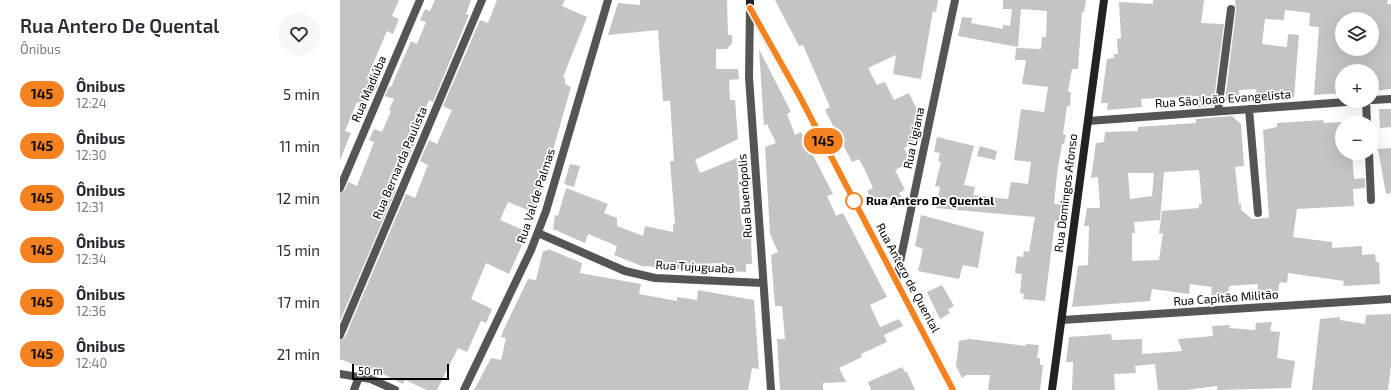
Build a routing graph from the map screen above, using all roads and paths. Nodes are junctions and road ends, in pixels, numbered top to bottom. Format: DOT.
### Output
graph roads {
  1 [pos="420,0"];
  2 [pos="482,0"];
  3 [pos="608,0"];
  4 [pos="955,0"];
  5 [pos="1104,0"];
  6 [pos="750,4"];
  7 [pos="1231,8"];
  8 [pos="1391,99"];
  9 [pos="1379,100"];
  10 [pos="1335,103"];
  11 [pos="1249,109"];
  12 [pos="1218,111"];
  13 [pos="1088,121"];
  14 [pos="1369,160"];
  15 [pos="340,188"];
  16 [pos="1372,200"];
  17 [pos="1258,213"];
  18 [pos="538,233"];
  19 [pos="896,282"];
  20 [pos="763,283"];
  21 [pos="1391,299"];
  22 [pos="1062,320"];
  23 [pos="340,335"];
  24 [pos="340,374"];
  25 [pos="359,377"];
  26 [pos="354,390"];
  27 [pos="395,390"];
  28 [pos="464,390"];
  29 [pos="771,390"];
  30 [pos="953,390"];
  31 [pos="1052,390"];
  1 -- 15 [label="street, Rua Madiúba"];
  2 -- 23 [label="street, Rua Bernarda Paulista"];
  3 -- 18 [label="street, Rua Val de Palmas"];
  4 -- 19 [label="street, Rua Ligiana"];
  5 -- 13 [label="street, Rua Domingos Afonso"];
  6 -- 19 [label="street, Rua Antero de Quental"];
  6 -- 20 [label="street, Rua Buenópolis"];
  7 -- 12 [label="street"];
  8 -- 9 [label="street"];
  10 -- 11 [label="street, Rua São João Evangelista"];
  11 -- 12 [label="street, Rua São João Evangelista"];
  11 -- 17 [label="street"];
  12 -- 13 [label="street, Rua São João Evangelista"];
  13 -- 22 [label="street, Rua Domingos Afonso"];
  14 -- 16 [label="street"];
  18 -- 20 [label="street, Rua Tujuguaba"];
  18 -- 28 [label="street, Rua Val de Palmas"];
  19 -- 30 [label="street, Rua Antero de Quental"];
  20 -- 29 [label="street, Rua Buenópolis"];
  21 -- 22 [label="street, Rua Capitão Militão"];
  22 -- 31 [label="street, Rua Domingos Afonso"];
  24 -- 25 [label="street"];
  25 -- 26 [label="street"];
  25 -- 27 [label="street"];
}
